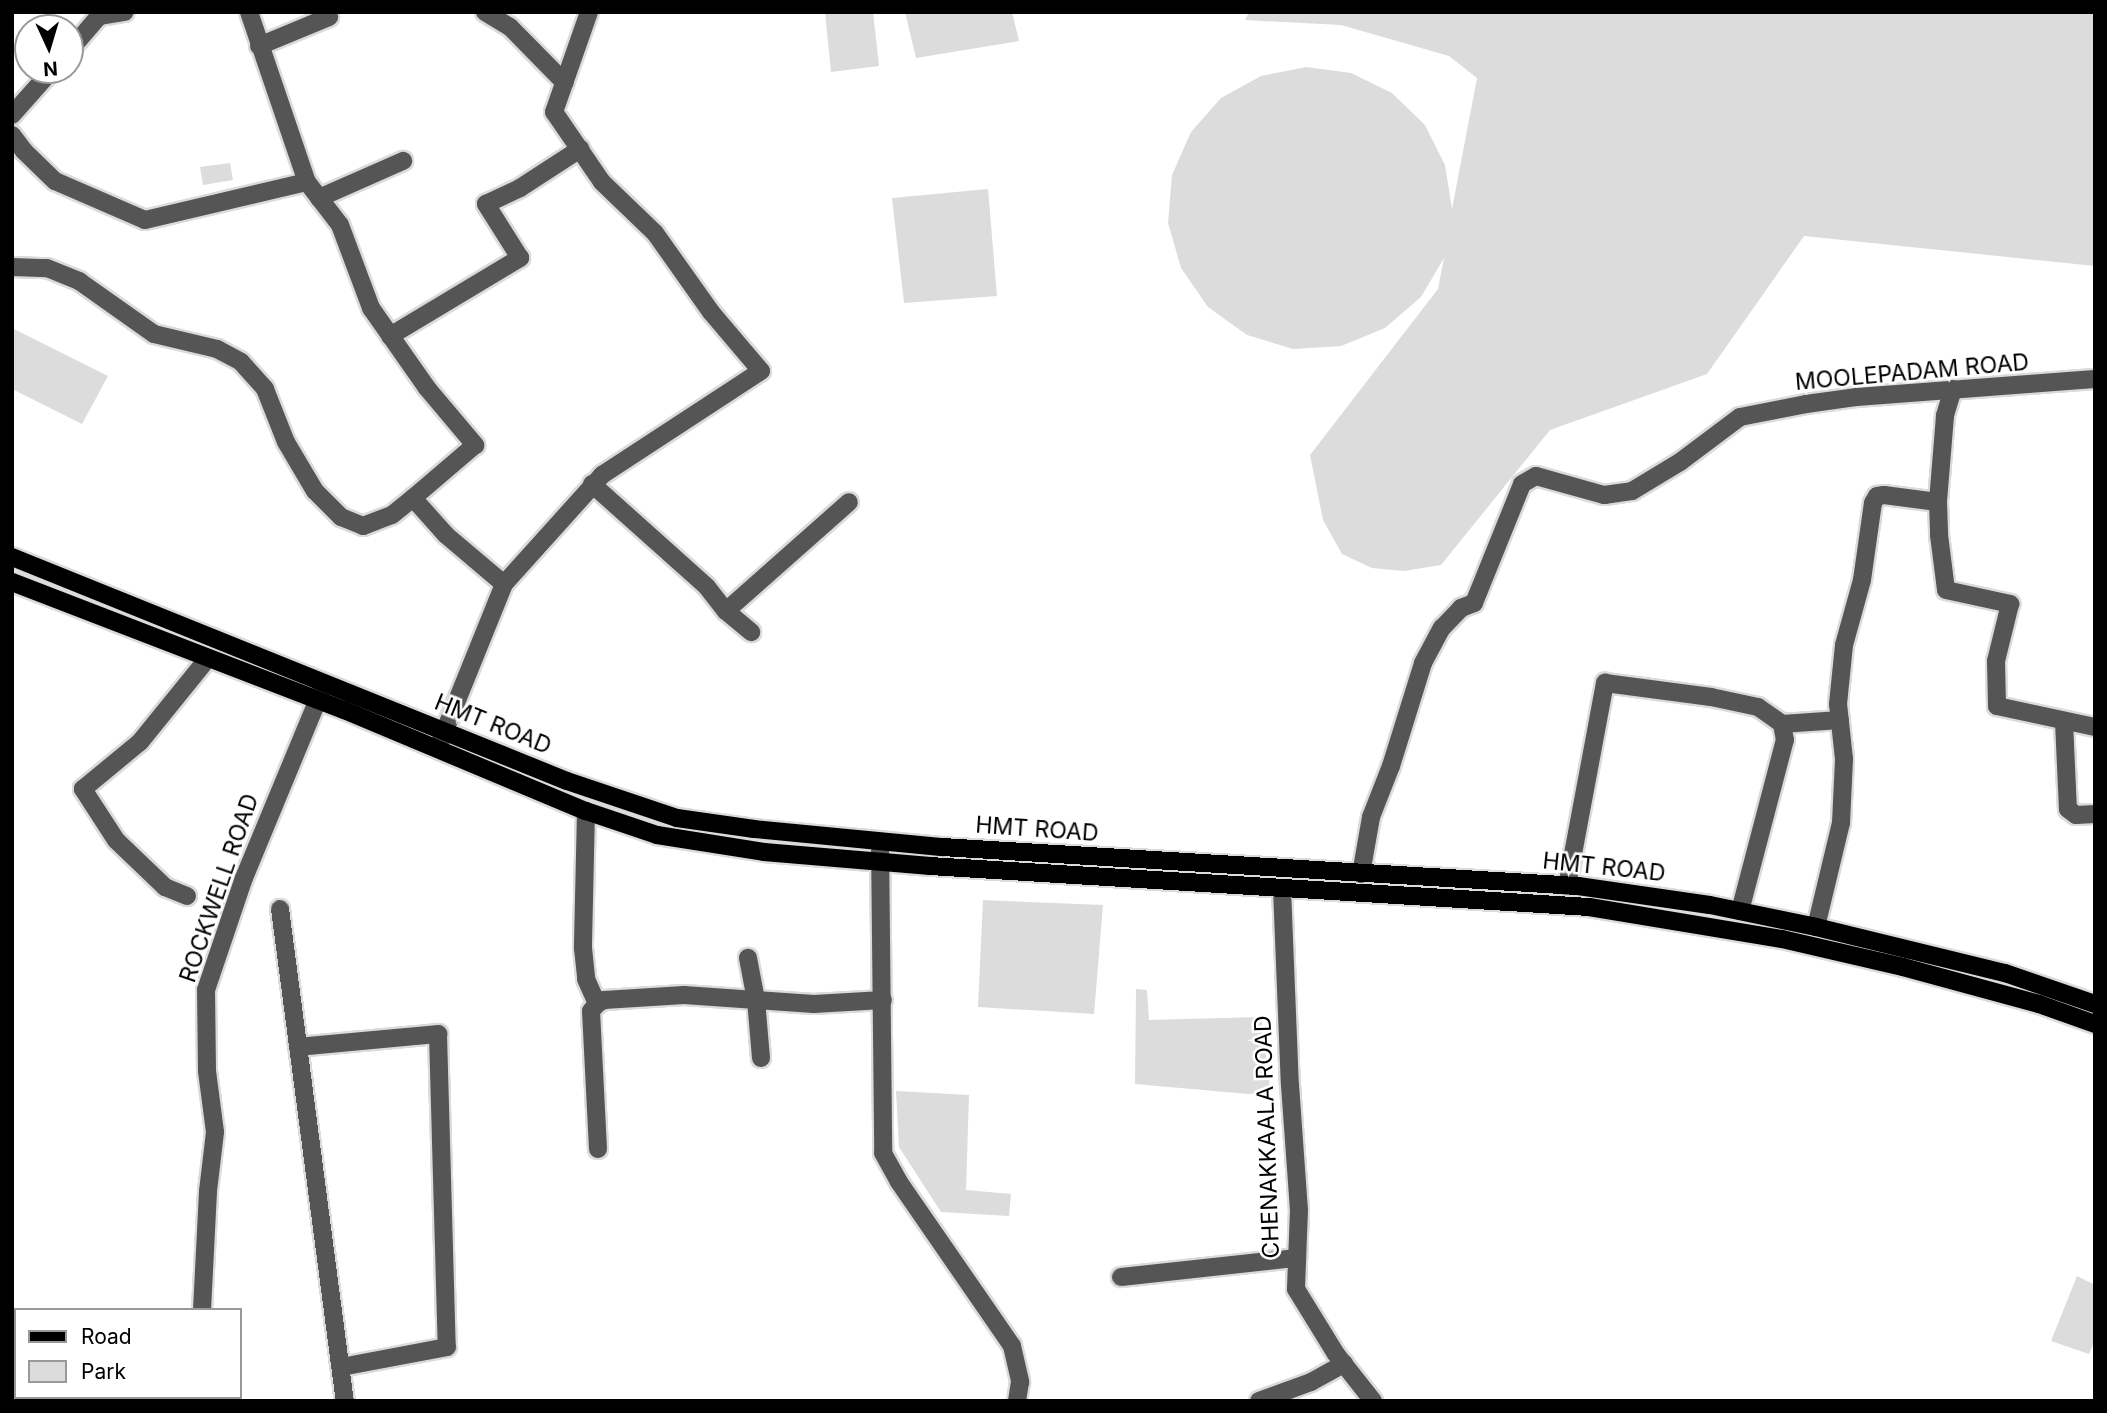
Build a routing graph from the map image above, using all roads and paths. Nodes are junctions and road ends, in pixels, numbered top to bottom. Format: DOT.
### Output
graph roads {
  1 [pos="125,12"];
  2 [pos="249,12"];
  3 [pos="485,12"];
  4 [pos="589,12"];
  5 [pos="329,18"];
  6 [pos="84,34"];
  7 [pos="258,46"];
  8 [pos="565,83"];
  9 [pos="40,84"];
  10 [pos="12,116"];
  11 [pos="12,135"];
  12 [pos="580,149"];
  13 [pos="402,161"];
  14 [pos="307,182"];
  15 [pos="319,198"];
  16 [pos="12,267"];
  17 [pos="390,336"];
  18 [pos="2095,379"];
  19 [pos="1953,389"];
  20 [pos="592,484"];
  21 [pos="412,498"];
  22 [pos="849,502"];
  23 [pos="1938,502"];
  24 [pos="12,557"];
  25 [pos="12,582"];
  26 [pos="504,584"];
  27 [pos="726,611"];
  28 [pos="751,632"];
  29 [pos="208,658"];
  30 [pos="325,682"];
  31 [pos="317,700"];
  32 [pos="1840,720"];
  33 [pos="2064,722"];
  34 [pos="1782,724"];
  35 [pos="2095,727"];
  36 [pos="445,731"];
  37 [pos="437,749"];
  38 [pos="586,811"];
  39 [pos="2095,814"];
  40 [pos="880,842"];
  41 [pos="880,862"];
  42 [pos="1231,864"];
  43 [pos="1361,874"];
  44 [pos="1463,880"];
  45 [pos="1226,885"];
  46 [pos="1567,886"];
  47 [pos="1282,889"];
  48 [pos="187,896"];
  49 [pos="1462,900"];
  50 [pos="280,909"];
  51 [pos="1740,911"];
  52 [pos="1816,927"];
  53 [pos="748,958"];
  54 [pos="756,1000"];
  55 [pos="883,1000"];
  56 [pos="597,1004"];
  57 [pos="2095,1004"];
  58 [pos="2095,1024"];
  59 [pos="298,1047"];
  60 [pos="761,1058"];
  61 [pos="598,1149"];
  62 [pos="1297,1258"];
  63 [pos="1121,1277"];
  64 [pos="202,1308"];
  65 [pos="1344,1364"];
  66 [pos="341,1367"];
  67 [pos="345,1401"];
  68 [pos="1017,1401"];
  69 [pos="1259,1401"];
  70 [pos="1373,1401"];
  1 -- 6 [label="street"];
  2 -- 7 [label="street"];
  3 -- 8 [label="street"];
  4 -- 8 [label="street"];
  5 -- 7 [label="street"];
  7 -- 14 [label="street"];
  8 -- 12 [label="street"];
  9 -- 10 [label="street"];
  11 -- 14 [label="street"];
  12 -- 17 [label="street"];
  12 -- 20 [label="street"];
  13 -- 15 [label="street"];
  14 -- 15 [label="street"];
  15 -- 17 [label="street"];
  16 -- 21 [label="street"];
  17 -- 21 [label="street"];
  18 -- 19 [label="street, MOOLEPADAM ROAD"];
  19 -- 23 [label="street"];
  19 -- 43 [label="street, MOOLEPADAM ROAD"];
  20 -- 26 [label="street"];
  20 -- 27 [label="street"];
  21 -- 26 [label="street"];
  22 -- 27 [label="street"];
  23 -- 32 [label="street"];
  23 -- 33 [label="street"];
  24 -- 30 [label="main road, HMT ROAD"];
  25 -- 29 [label="main road, HMT ROAD"];
  26 -- 36 [label="street"];
  27 -- 28 [label="street"];
  29 -- 31 [label="main road, HMT ROAD"];
  29 -- 48 [label="street"];
  30 -- 31 [label="street, ROCKWELL ROAD"];
  30 -- 36 [label="main road, HMT ROAD"];
  31 -- 37 [label="main road, HMT ROAD"];
  31 -- 64 [label="street, ROCKWELL ROAD"];
  32 -- 34 [label="street"];
  32 -- 52 [label="street"];
  33 -- 35 [label="street"];
  33 -- 39 [label="street"];
  34 -- 46 [label="street"];
  34 -- 51 [label="street"];
  36 -- 37 [label="street"];
  36 -- 40 [label="main road, HMT ROAD"];
  37 -- 38 [label="main road, HMT ROAD"];
  38 -- 41 [label="main road, HMT ROAD"];
  38 -- 56 [label="street"];
  40 -- 41 [label="street"];
  40 -- 42 [label="main road, HMT ROAD"];
  41 -- 45 [label="main road, HMT ROAD"];
  41 -- 55 [label="street"];
  42 -- 43 [label="main road, HMT ROAD"];
  42 -- 45 [label="main road"];
  43 -- 44 [label="main road, HMT ROAD"];
  44 -- 46 [label="main road, HMT ROAD"];
  44 -- 49 [label="main road"];
  45 -- 47 [label="main road, HMT ROAD"];
  46 -- 51 [label="main road, HMT ROAD"];
  47 -- 49 [label="main road, HMT ROAD"];
  47 -- 62 [label="street, CHENAKKAALA ROAD"];
  49 -- 58 [label="main road, HMT ROAD"];
  50 -- 59 [label="street"];
  51 -- 52 [label="main road, HMT ROAD"];
  52 -- 57 [label="main road, HMT ROAD"];
  53 -- 54 [label="street"];
  54 -- 55 [label="street"];
  54 -- 56 [label="street"];
  54 -- 60 [label="street"];
  55 -- 68 [label="street"];
  56 -- 61 [label="street"];
  59 -- 66 [label="street"];
  59 -- 66 [label="street"];
  62 -- 63 [label="street"];
  62 -- 65 [label="street, CHENAKKAALA ROAD"];
  65 -- 69 [label="street"];
  65 -- 70 [label="street, CHENAKKAALA ROAD"];
  66 -- 67 [label="street"];
}
